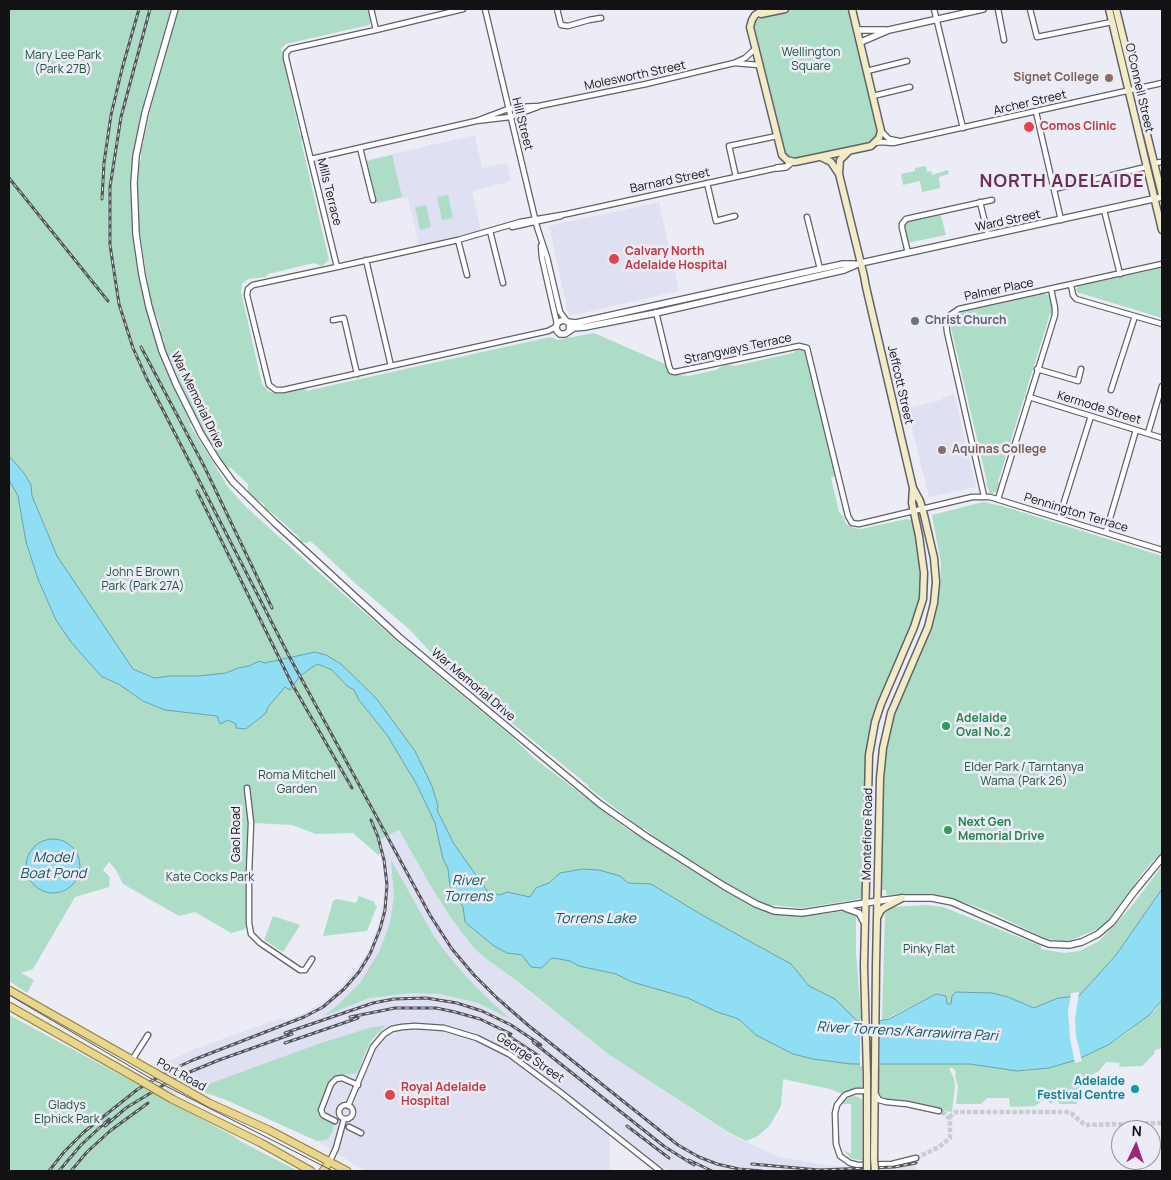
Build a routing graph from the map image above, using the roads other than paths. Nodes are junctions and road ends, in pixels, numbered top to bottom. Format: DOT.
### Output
graph roads {
  1 [pos="175,9"];
  2 [pos="371,9"];
  3 [pos="463,9"];
  4 [pos="485,9"];
  5 [pos="558,9"];
  6 [pos="765,9"];
  7 [pos="785,9"];
  8 [pos="852,9"];
  9 [pos="934,9"];
  10 [pos="983,9"];
  11 [pos="998,9"];
  12 [pos="1030,9"];
  13 [pos="1109,9"];
  14 [pos="1116,9"];
  15 [pos="755,15"];
  16 [pos="601,18"];
  17 [pos="937,19"];
  18 [pos="1112,22"];
  19 [pos="376,30"];
  20 [pos="858,30"];
  21 [pos="889,30"];
  22 [pos="1004,40"];
  23 [pos="861,42"];
  24 [pos="755,49"];
  25 [pos="907,61"];
  26 [pos="734,63"];
  27 [pos="760,65"];
  28 [pos="867,71"];
  29 [pos="1162,83"];
  30 [pos="910,86"];
  31 [pos="1135,89"];
  32 [pos="1128,91"];
  33 [pos="873,96"];
  34 [pos="539,106"];
  35 [pos="508,109"];
  36 [pos="1036,112"];
  37 [pos="510,117"];
  38 [pos="476,121"];
  39 [pos="962,128"];
  40 [pos="881,131"];
  41 [pos="777,136"];
  42 [pos="902,141"];
  43 [pos="876,143"];
  44 [pos="360,148"];
  45 [pos="848,152"];
  46 [pos="821,157"];
  47 [pos="784,158"];
  48 [pos="311,159"];
  49 [pos="792,162"];
  50 [pos="1162,162"];
  51 [pos="1154,163"];
  52 [pos="1146,166"];
  53 [pos="777,168"];
  54 [pos="839,174"];
  55 [pos="736,177"];
  56 [pos="707,183"];
  57 [pos="1054,189"];
  58 [pos="1162,196"];
  59 [pos="1154,198"];
  60 [pos="373,200"];
  61 [pos="992,200"];
  62 [pos="980,202"];
  63 [pos="1104,210"];
  64 [pos="735,216"];
  65 [pos="807,217"];
  66 [pos="1061,220"];
  67 [pos="535,221"];
  68 [pos="1162,230"];
  69 [pos="490,231"];
  70 [pos="988,235"];
  71 [pos="458,240"];
  72 [pos="541,244"];
  73 [pos="908,253"];
  74 [pos="366,260"];
  75 [pos="860,264"];
  76 [pos="1162,264"];
  77 [pos="337,267"];
  78 [pos="820,269"];
  79 [pos="467,274"];
  80 [pos="1120,274"];
  81 [pos="503,283"];
  82 [pos="1071,284"];
  83 [pos="1051,289"];
  84 [pos="655,309"];
  85 [pos="1134,316"];
  86 [pos="333,320"];
  87 [pos="567,321"];
  88 [pos="1162,324"];
  89 [pos="557,328"];
  90 [pos="569,331"];
  91 [pos="391,366"];
  92 [pos="1038,369"];
  93 [pos="1081,369"];
  94 [pos="357,374"];
  95 [pos="1162,386"];
  96 [pos="1111,390"];
  97 [pos="1029,397"];
  98 [pos="1091,416"];
  99 [pos="1136,430"];
  100 [pos="1148,433"];
  101 [pos="1162,438"];
  102 [pos="913,488"];
  103 [pos="984,496"];
  104 [pos="998,499"];
  105 [pos="922,508"];
  106 [pos="913,510"];
  107 [pos="1059,518"];
  108 [pos="1106,532"];
  109 [pos="1162,550"];
  110 [pos="897,667"];
  111 [pos="908,672"];
  112 [pos="247,788"];
  113 [pos="1162,858"];
  114 [pos="902,898"];
  115 [pos="878,901"];
  116 [pos="865,903"];
  117 [pos="838,908"];
  118 [pos="877,924"];
  119 [pos="865,929"];
  120 [pos="312,959"];
  121 [pos="9,990"];
  122 [pos="9,1006"];
  123 [pos="148,1035"];
  124 [pos="132,1060"];
  125 [pos="124,1072"];
  126 [pos="358,1085"];
  127 [pos="867,1091"];
  128 [pos="876,1094"];
  129 [pos="886,1102"];
  130 [pos="348,1106"];
  131 [pos="875,1111"];
  132 [pos="939,1111"];
  133 [pos="344,1119"];
  134 [pos="335,1121"];
  135 [pos="349,1128"];
  136 [pos="361,1133"];
  137 [pos="916,1158"];
  138 [pos="330,1161"];
  139 [pos="311,1171"];
  140 [pos="323,1171"];
  141 [pos="347,1171"];
  142 [pos="660,1171"];
  143 [pos="867,1171"];
  144 [pos="875,1171"];
  1 -- 117 [label="street, War Memorial Drive"];
  2 -- 19 [label="street"];
  3 -- 19 [label="street"];
  4 -- 35 [label="street, Hill Street"];
  5 -- 16 [label="street"];
  6 -- 15 [label="main road"];
  7 -- 15 [label="main road"];
  8 -- 20 [label="main road"];
  9 -- 17 [label="street"];
  10 -- 17 [label="street"];
  11 -- 22 [label="street"];
  12 -- 18 [label="street"];
  13 -- 18 [label="main road, O'Connell Street"];
  14 -- 31 [label="main road, O'Connell Street"];
  15 -- 24 [label="main road"];
  17 -- 21 [label="street"];
  17 -- 39 [label="street"];
  18 -- 32 [label="main road, O'Connell Street"];
  19 -- 48 [label="street, Mills Terrace"];
  20 -- 21 [label="street"];
  20 -- 23 [label="main road"];
  21 -- 23 [label="street"];
  23 -- 28 [label="main road"];
  24 -- 26 [label="street, Molesworth Street"];
  24 -- 27 [label="main road"];
  25 -- 28 [label="street"];
  26 -- 27 [label="street, Molesworth Street"];
  26 -- 34 [label="street, Molesworth Street"];
  27 -- 41 [label="main road"];
  28 -- 33 [label="main road"];
  29 -- 31 [label="street, Archer Street"];
  30 -- 33 [label="street"];
  31 -- 32 [label="street, Archer Street"];
  31 -- 51 [label="main road, O'Connell Street"];
  32 -- 36 [label="street, Archer Street"];
  32 -- 52 [label="main road, O'Connell Street"];
  33 -- 40 [label="main road"];
  34 -- 35 [label="street, Molesworth Street"];
  34 -- 37 [label="street, Molesworth Street"];
  35 -- 37 [label="street, Hill Street"];
  35 -- 38 [label="street, Molesworth Street"];
  36 -- 39 [label="street, Archer Street"];
  36 -- 57 [label="street"];
  37 -- 38 [label="street, Molesworth Street"];
  37 -- 67 [label="street, Hill Street"];
  38 -- 44 [label="street, Molesworth Street"];
  39 -- 42 [label="street, Archer Street"];
  40 -- 42 [label="street"];
  40 -- 43 [label="main road"];
  41 -- 47 [label="main road"];
  41 -- 55 [label="street"];
  42 -- 43 [label="street, Archer Street"];
  43 -- 45 [label="main road"];
  44 -- 48 [label="street, Molesworth Street"];
  44 -- 60 [label="street"];
  45 -- 46 [label="main road"];
  45 -- 54 [label="main road"];
  46 -- 49 [label="main road"];
  46 -- 54 [label="main road"];
  47 -- 49 [label="main road"];
  47 -- 53 [label="street"];
  48 -- 77 [label="street, Mills Terrace"];
  49 -- 53 [label="street, Barnard Street"];
  50 -- 51 [label="street"];
  51 -- 58 [label="main road, O'Connell Street"];
  52 -- 57 [label="street"];
  52 -- 59 [label="main road, O'Connell Street"];
  53 -- 55 [label="street, Barnard Street"];
  54 -- 75 [label="main road, Jeffcott Street"];
  55 -- 56 [label="street, Barnard Street"];
  56 -- 64 [label="street"];
  56 -- 67 [label="street, Barnard Street"];
  57 -- 66 [label="street"];
  58 -- 59 [label="street, Ward Street"];
  59 -- 63 [label="street, Ward Street"];
  59 -- 68 [label="main road, O'Connell Street"];
  61 -- 62 [label="street"];
  62 -- 70 [label="street"];
  62 -- 73 [label="street"];
  63 -- 66 [label="street, Ward Street"];
  63 -- 80 [label="street"];
  65 -- 78 [label="street"];
  66 -- 70 [label="street, Ward Street"];
  67 -- 69 [label="street, Barnard Street"];
  67 -- 72 [label="street, Hill Street"];
  69 -- 71 [label="street, Barnard Street"];
  69 -- 81 [label="street"];
  70 -- 73 [label="street, Ward Street"];
  71 -- 74 [label="street, Barnard Street"];
  71 -- 79 [label="street"];
  72 -- 87 [label="street, Hill Street"];
  72 -- 89 [label="street, Hill Street"];
  73 -- 75 [label="street, Ward Street"];
  74 -- 77 [label="street, Barnard Street"];
  74 -- 91 [label="street"];
  75 -- 78 [label="street, Ward Street"];
  75 -- 84 [label="street, Ward Street"];
  75 -- 102 [label="main road, Jeffcott Street"];
  76 -- 80 [label="street"];
  77 -- 94 [label="street"];
  78 -- 84 [label="street, Ward Street"];
  80 -- 82 [label="street"];
  82 -- 83 [label="street"];
  82 -- 85 [label="street"];
  83 -- 92 [label="street, Palmer Place"];
  83 -- 103 [label="street, Palmer Place"];
  84 -- 87 [label="street"];
  84 -- 90 [label="street"];
  84 -- 106 [label="street, Strangways Terrace"];
  85 -- 88 [label="street"];
  85 -- 96 [label="street"];
  86 -- 94 [label="street"];
  87 -- 89 [label="street"];
  87 -- 90 [label="street"];
  89 -- 90 [label="street"];
  89 -- 91 [label="street"];
  91 -- 94 [label="street"];
  92 -- 93 [label="street"];
  92 -- 97 [label="street, Palmer Place"];
  95 -- 100 [label="street"];
  97 -- 98 [label="street, Kermode Street"];
  97 -- 104 [label="street, Palmer Place"];
  98 -- 99 [label="street, Kermode Street"];
  98 -- 107 [label="street"];
  99 -- 100 [label="street, Kermode Street"];
  99 -- 108 [label="street"];
  100 -- 101 [label="street, Kermode Street"];
  102 -- 105 [label="main road, Jeffcott Street"];
  102 -- 106 [label="main road, Jeffcott Street"];
  103 -- 104 [label="street, Pennington Terrace"];
  103 -- 105 [label="street"];
  104 -- 107 [label="street, Pennington Terrace"];
  105 -- 106 [label="street"];
  105 -- 111 [label="main road, Montefiore Road"];
  106 -- 110 [label="main road, Montefiore Road"];
  107 -- 108 [label="street, Pennington Terrace"];
  108 -- 109 [label="street, Pennington Terrace"];
  110 -- 111 [label="main road"];
  110 -- 116 [label="main road, Montefiore Road"];
  111 -- 115 [label="main road, Montefiore Road"];
  112 -- 120 [label="street, Gaol Road"];
  113 -- 114 [label="street, War Memorial Drive"];
  114 -- 115 [label="street, War Memorial Drive"];
  114 -- 118 [label="main road"];
  115 -- 116 [label="street, War Memorial Drive"];
  115 -- 118 [label="main road, Montefiore Road"];
  116 -- 117 [label="street, War Memorial Drive"];
  116 -- 119 [label="main road, Montefiore Road"];
  117 -- 119 [label="street"];
  118 -- 128 [label="main road, Montefiore Road"];
  119 -- 127 [label="main road, Montefiore Road"];
  121 -- 124 [label="main road, Port Road"];
  122 -- 125 [label="main road, Port Road"];
  123 -- 124 [label="street"];
  124 -- 125 [label="main road"];
  124 -- 138 [label="main road, Port Road, bridge"];
  125 -- 139 [label="main road, Port Road, bridge"];
  126 -- 130 [label="street, George Street"];
  126 -- 134 [label="street"];
  126 -- 142 [label="street, George Street"];
  127 -- 137 [label="street"];
  127 -- 143 [label="main road, Montefiore Road, bridge"];
  128 -- 129 [label="street"];
  128 -- 131 [label="main road, Montefiore Road"];
  129 -- 131 [label="street"];
  129 -- 132 [label="street"];
  130 -- 133 [label="street"];
  130 -- 133 [label="street"];
  131 -- 144 [label="main road, Montefiore Road, bridge"];
  133 -- 138 [label="street"];
  135 -- 136 [label="street"];
  138 -- 140 [label="main road"];
  138 -- 141 [label="main road, Port Road"];
}
